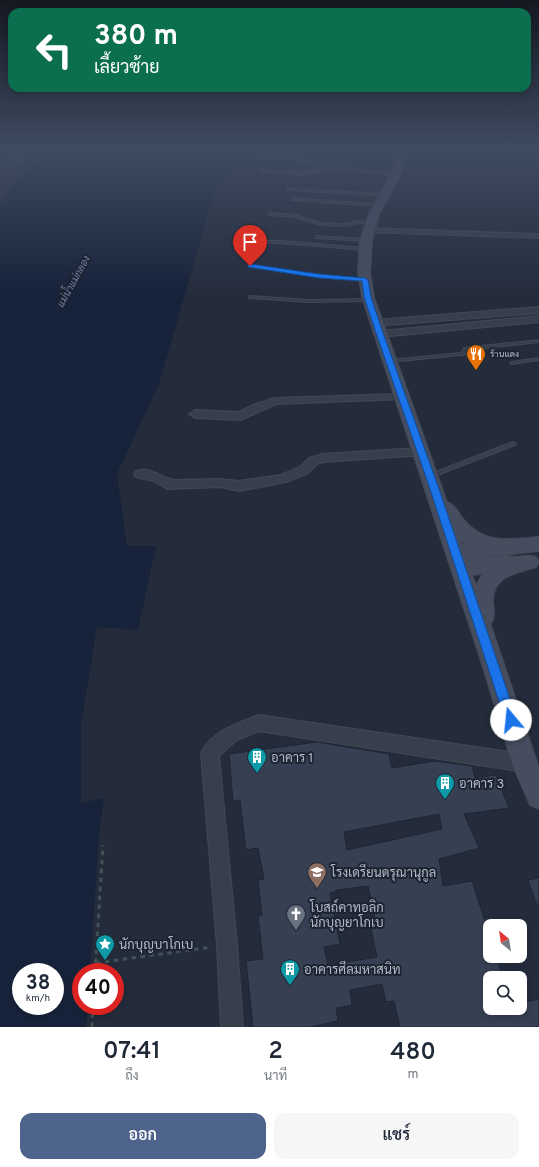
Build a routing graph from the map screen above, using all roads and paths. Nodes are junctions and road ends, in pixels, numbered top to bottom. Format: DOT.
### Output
graph roads {
  1 [pos="356,197"];
  2 [pos="384,197"];
  3 [pos="293,199"];
  4 [pos="382,200"];
  5 [pos="270,214"];
  6 [pos="368,236"];
  7 [pos="539,236"];
  8 [pos="248,237"];
  9 [pos="317,237"];
  10 [pos="258,242"];
  11 [pos="238,246"];
  12 [pos="250,266"];
  13 [pos="365,280"];
  14 [pos="250,297"];
  15 [pos="369,300"];
  16 [pos="539,310"];
  17 [pos="539,319"];
  18 [pos="378,328"];
  19 [pos="539,341"];
  20 [pos="539,359"];
  21 [pos="389,361"];
  22 [pos="512,363"];
  23 [pos="401,396"];
  24 [pos="195,414"];
  25 [pos="513,444"];
  26 [pos="420,452"];
  27 [pos="140,474"];
  28 [pos="430,476"];
  29 [pos="532,553"];
  30 [pos="458,560"];
  31 [pos="493,664"];
  32 [pos="524,763"];
  33 [pos="539,796"];
  34 [pos="103,845"];
  35 [pos="227,945"];
  36 [pos="96,963"];
  37 [pos="93,1015"];
  38 [pos="92,1027"];
  39 [pos="232,1027"];
  1 -- 4 [label="lane"];
  2 -- 4 [label="street"];
  3 -- 4 [label="lane"];
  4 -- 6 [label="street"];
  5 -- 6 [label="lane"];
  6 -- 7 [label="street"];
  6 -- 9 [label="lane"];
  6 -- 10 [label="lane"];
  6 -- 13 [label="street"];
  8 -- 10 [label="lane"];
  10 -- 11 [label="lane"];
  12 -- 13 [label="lane"];
  13 -- 15 [label="street"];
  14 -- 15 [label="lane"];
  15 -- 18 [label="street"];
  16 -- 18 [label="street"];
  17 -- 18 [label="street"];
  18 -- 21 [label="street"];
  19 -- 21 [label="lane"];
  20 -- 22 [label="lane"];
  21 -- 23 [label="street"];
  23 -- 24 [label="street"];
  23 -- 26 [label="street"];
  25 -- 28 [label="lane"];
  26 -- 27 [label="street"];
  26 -- 28 [label="street"];
  28 -- 29 [label="street"];
  28 -- 30 [label="street"];
  29 -- 30 [label="street"];
  29 -- 31 [label="street"];
  30 -- 31 [label="street"];
  31 -- 32 [label="street"];
  32 -- 33 [label="street"];
  32 -- 35 [label="street"];
  34 -- 36 [label="path"];
  35 -- 36 [label="path"];
  35 -- 39 [label="street"];
  37 -- 38 [label="path"];
}
